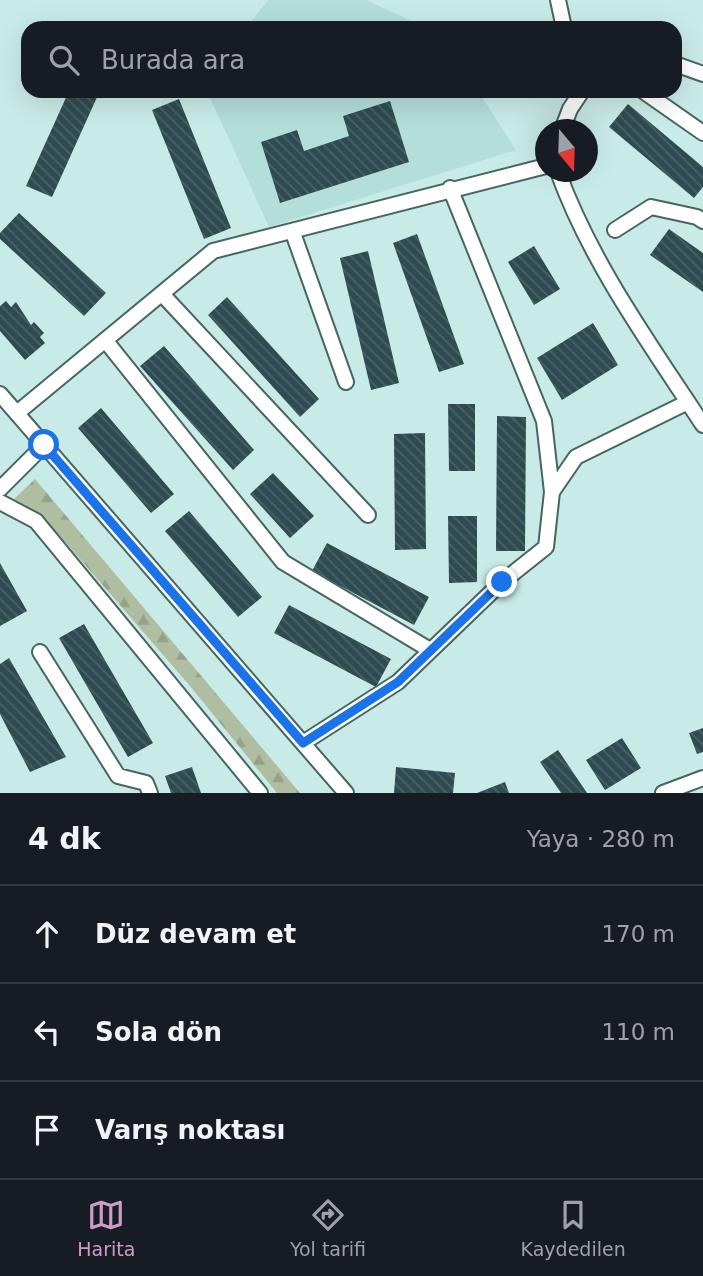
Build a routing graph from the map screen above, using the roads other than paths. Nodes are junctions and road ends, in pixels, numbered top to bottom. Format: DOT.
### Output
graph roads {
  1 [pos="558,0"];
  2 [pos="562,21"];
  3 [pos="682,66"];
  4 [pos="703,74"];
  5 [pos="569,98"];
  6 [pos="577,98"];
  7 [pos="653,98"];
  8 [pos="570,109"];
  9 [pos="566,119"];
  10 [pos="703,133"];
  11 [pos="535,168"];
  12 [pos="562,182"];
  13 [pos="450,188"];
  14 [pos="703,222"];
  15 [pos="615,230"];
  16 [pos="293,233"];
  17 [pos="162,293"];
  18 [pos="105,340"];
  19 [pos="346,382"];
  20 [pos="0,394"];
  21 [pos="688,402"];
  22 [pos="17,413"];
  23 [pos="703,425"];
  24 [pos="44,445"];
  25 [pos="0,489"];
  26 [pos="552,492"];
  27 [pos="0,502"];
  28 [pos="368,516"];
  29 [pos="430,650"];
  30 [pos="40,652"];
  31 [pos="303,743"];
  32 [pos="703,778"];
  33 [pos="150,793"];
  34 [pos="260,793"];
  35 [pos="346,793"];
  36 [pos="663,793"];
  1 -- 2 [label="street"];
  3 -- 4 [label="street"];
  5 -- 8 [label="street"];
  6 -- 8 [label="street"];
  7 -- 10 [label="street"];
  8 -- 9 [label="street"];
  11 -- 13 [label="street"];
  12 -- 21 [label="street"];
  13 -- 16 [label="street"];
  13 -- 26 [label="street"];
  14 -- 15 [label="street"];
  16 -- 17 [label="street"];
  16 -- 19 [label="street"];
  17 -- 18 [label="street"];
  17 -- 28 [label="street"];
  18 -- 22 [label="street"];
  18 -- 29 [label="street"];
  20 -- 22 [label="street"];
  21 -- 23 [label="street"];
  21 -- 26 [label="street"];
  22 -- 24 [label="street"];
  24 -- 25 [label="street"];
  24 -- 31 [label="street"];
  26 -- 29 [label="street"];
  27 -- 34 [label="street"];
  29 -- 31 [label="street"];
  30 -- 33 [label="street"];
  31 -- 35 [label="street"];
  32 -- 36 [label="street"];
}
